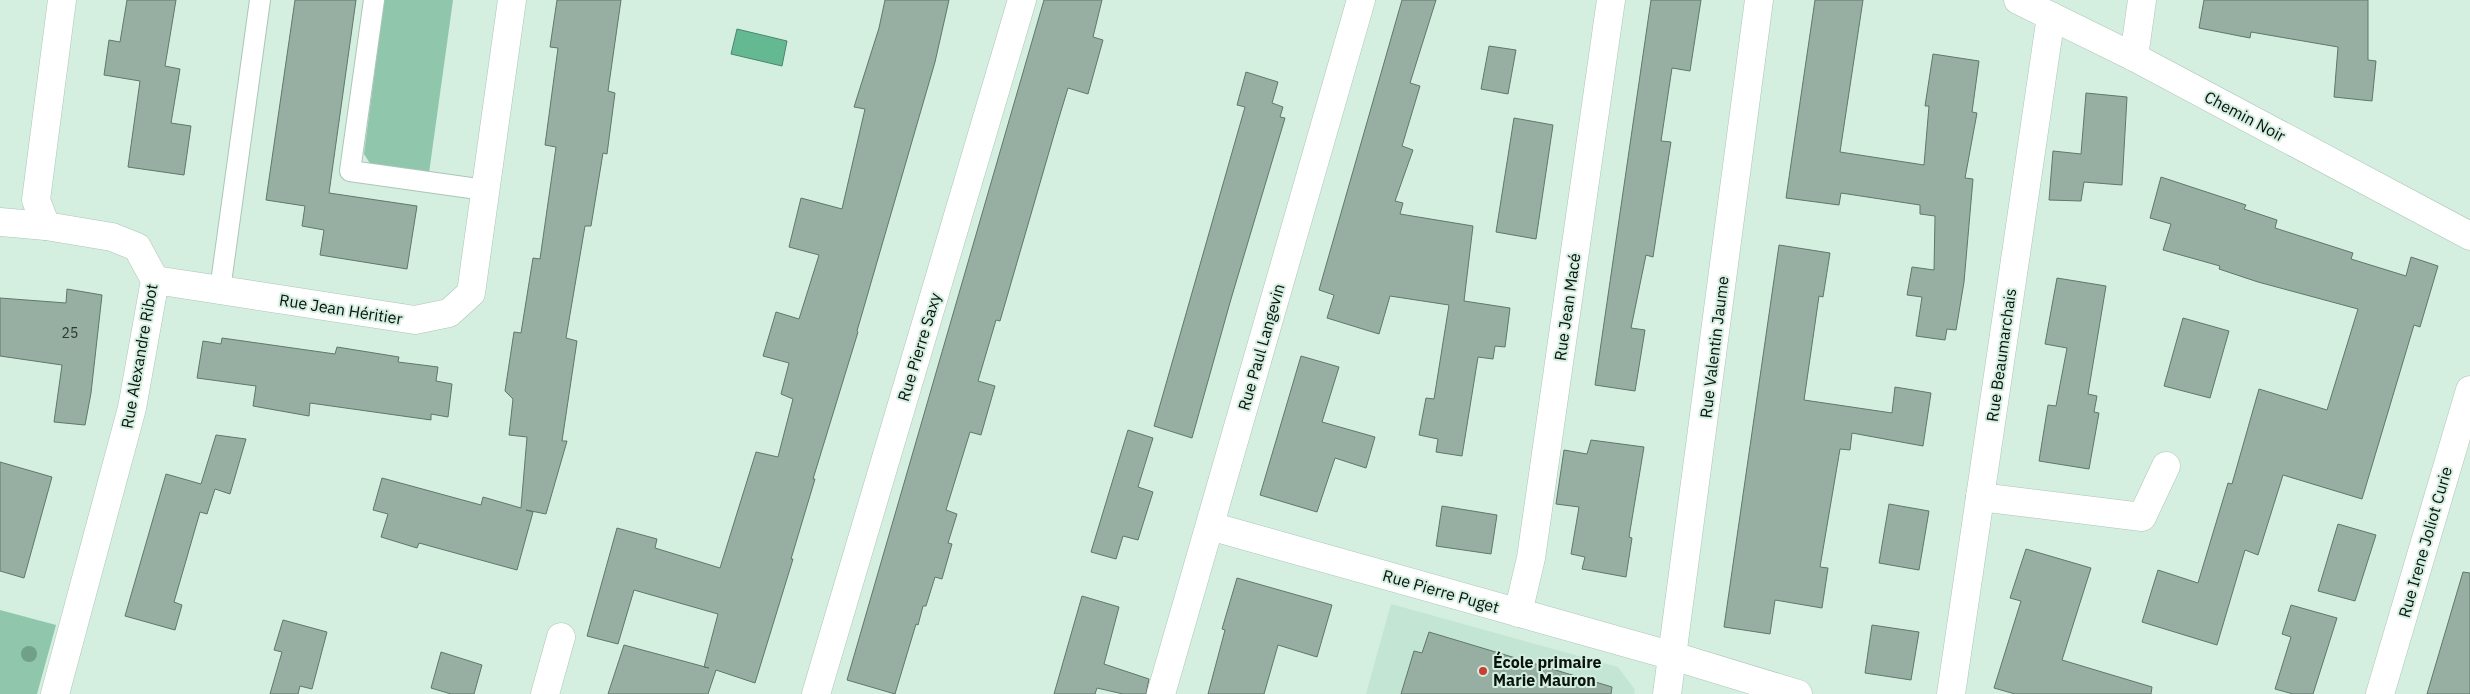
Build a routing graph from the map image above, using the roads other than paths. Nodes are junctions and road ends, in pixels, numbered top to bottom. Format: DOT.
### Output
graph roads {
  1 [pos="62,0"];
  2 [pos="260,0"];
  3 [pos="374,0"];
  4 [pos="512,0"];
  5 [pos="1022,0"];
  6 [pos="1361,0"];
  7 [pos="1612,0"];
  8 [pos="1759,0"];
  9 [pos="2018,0"];
  10 [pos="2142,0"];
  11 [pos="2051,16"];
  12 [pos="2134,57"];
  13 [pos="485,190"];
  14 [pos="0,222"];
  15 [pos="46,226"];
  16 [pos="2470,236"];
  17 [pos="155,280"];
  18 [pos="220,290"];
  19 [pos="2470,390"];
  20 [pos="2166,466"];
  21 [pos="1980,498"];
  22 [pos="1210,526"];
  23 [pos="1518,613"];
  24 [pos="561,637"];
  25 [pos="1673,656"];
  26 [pos="55,694"];
  27 [pos="545,694"];
  28 [pos="816,694"];
  29 [pos="1161,694"];
  30 [pos="1667,694"];
  31 [pos="1798,694"];
  32 [pos="1951,694"];
  33 [pos="2380,694"];
  1 -- 15 [label="street"];
  2 -- 18 [label="lane"];
  3 -- 13 [label="lane"];
  4 -- 13 [label="street, Rue Jean Héritier"];
  5 -- 28 [label="street, Rue Pierre Saxy"];
  6 -- 22 [label="street, Rue Paul Langevin"];
  7 -- 23 [label="street, Rue Jean Macé"];
  8 -- 25 [label="street, Rue Valentin Jaume"];
  9 -- 11 [label="street, Chemin Noir"];
  10 -- 12 [label="street"];
  11 -- 12 [label="street, Chemin Noir"];
  11 -- 21 [label="street, Rue Beaumarchais"];
  12 -- 16 [label="street, Chemin Noir"];
  13 -- 18 [label="street, Rue Jean Héritier"];
  14 -- 15 [label="street, Rue Alexandre Ribot"];
  15 -- 17 [label="street, Rue Alexandre Ribot"];
  17 -- 18 [label="street, Rue Jean Héritier"];
  17 -- 26 [label="street, Rue Alexandre Ribot"];
  19 -- 33 [label="street, Rue Irene Joliot Curie"];
  20 -- 21 [label="street"];
  21 -- 32 [label="street, Rue Beaumarchais"];
  22 -- 23 [label="street, Rue Pierre Puget"];
  22 -- 29 [label="street, Rue Paul Langevin"];
  23 -- 25 [label="street, Rue Pierre Puget"];
  24 -- 27 [label="street"];
  25 -- 30 [label="street, Rue Valentin Jaume"];
  25 -- 31 [label="street, Rue Pierre Puget"];
}
